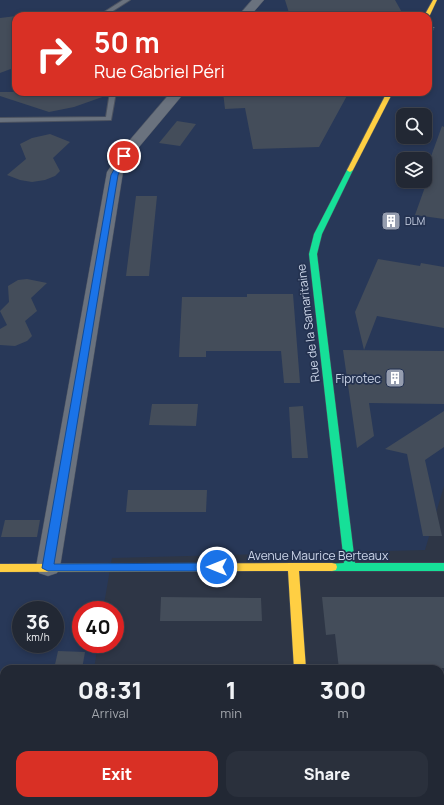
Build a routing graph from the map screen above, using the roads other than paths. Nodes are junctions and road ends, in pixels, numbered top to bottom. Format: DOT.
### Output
graph roads {
  1 [pos="127,0"];
  2 [pos="258,0"];
  3 [pos="435,0"];
  4 [pos="108,12"];
  5 [pos="248,12"];
  6 [pos="429,12"];
  7 [pos="112,96"];
  8 [pos="175,96"];
  9 [pos="388,96"];
  10 [pos="0,120"];
  11 [pos="293,567"];
  12 [pos="350,567"];
  13 [pos="444,567"];
  14 [pos="0,568"];
  15 [pos="48,568"];
  16 [pos="300,665"];
  1 -- 4 [label="lane"];
  2 -- 5 [label="street"];
  3 -- 6 [label="street"];
  7 -- 10 [label="lane"];
  8 -- 15 [label="street"];
  9 -- 12 [label="street, Rue de la Samaritaine"];
  11 -- 12 [label="street, Avenue Maurice Berteaux"];
  11 -- 15 [label="street, Avenue Maurice Berteaux"];
  11 -- 16 [label="street"];
  12 -- 13 [label="street, Avenue Maurice Berteaux"];
  14 -- 15 [label="street, Avenue Maurice Berteaux"];
}
